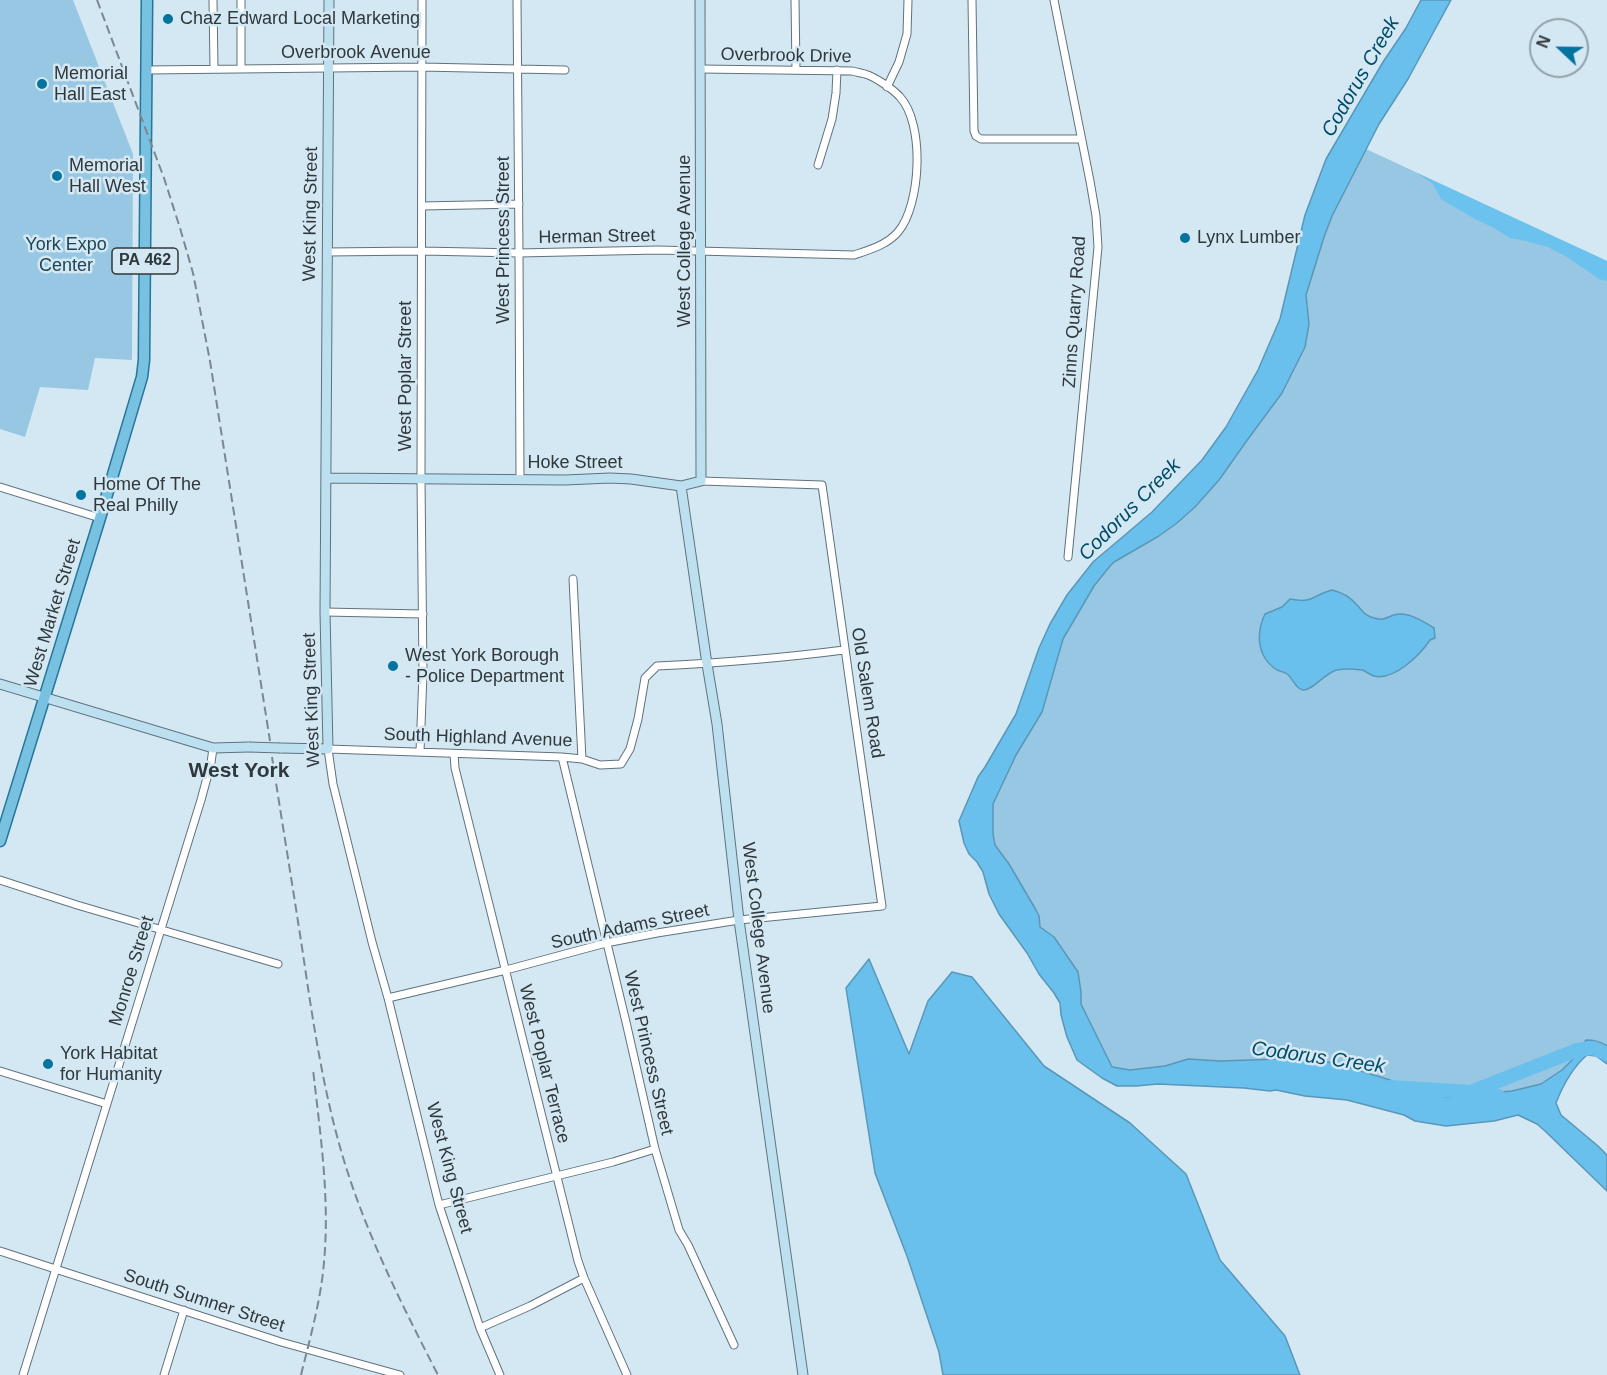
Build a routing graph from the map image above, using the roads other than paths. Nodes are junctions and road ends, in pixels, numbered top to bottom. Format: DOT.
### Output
graph roads {
  1 [pos="147,0"];
  2 [pos="213,0"];
  3 [pos="241,0"];
  4 [pos="329,0"];
  5 [pos="422,0"];
  6 [pos="517,0"];
  7 [pos="700,0"];
  8 [pos="795,0"];
  9 [pos="908,0"];
  10 [pos="972,0"];
  11 [pos="1054,0"];
  12 [pos="421,67"];
  13 [pos="329,68"];
  14 [pos="214,69"];
  15 [pos="241,69"];
  16 [pos="517,69"];
  17 [pos="701,69"];
  18 [pos="147,70"];
  19 [pos="565,70"];
  20 [pos="796,70"];
  21 [pos="837,70"];
  22 [pos="887,87"];
  23 [pos="1081,139"];
  24 [pos="818,165"];
  25 [pos="519,204"];
  26 [pos="422,206"];
  27 [pos="897,232"];
  28 [pos="422,251"];
  29 [pos="327,252"];
  30 [pos="701,252"];
  31 [pos="519,253"];
  32 [pos="326,478"];
  33 [pos="421,479"];
  34 [pos="520,480"];
  35 [pos="701,481"];
  36 [pos="822,485"];
  37 [pos="681,486"];
  38 [pos="0,487"];
  39 [pos="100,518"];
  40 [pos="1068,557"];
  41 [pos="573,579"];
  42 [pos="326,612"];
  43 [pos="423,614"];
  44 [pos="844,650"];
  45 [pos="706,664"];
  46 [pos="0,684"];
  47 [pos="45,697"];
  48 [pos="213,748"];
  49 [pos="328,749"];
  50 [pos="420,752"];
  51 [pos="454,754"];
  52 [pos="562,757"];
  53 [pos="582,759"];
  54 [pos="0,841"];
  55 [pos="0,880"];
  56 [pos="882,906"];
  57 [pos="739,920"];
  58 [pos="160,929"];
  59 [pos="606,943"];
  60 [pos="278,964"];
  61 [pos="506,970"];
  62 [pos="388,998"];
  63 [pos="0,1071"];
  64 [pos="107,1104"];
  65 [pos="655,1149"];
  66 [pos="556,1176"];
  67 [pos="439,1205"];
  68 [pos="0,1251"];
  69 [pos="56,1269"];
  70 [pos="584,1278"];
  71 [pos="184,1310"];
  72 [pos="480,1328"];
  73 [pos="734,1345"];
  74 [pos="23,1375"];
  75 [pos="164,1375"];
  76 [pos="400,1375"];
  77 [pos="500,1375"];
  78 [pos="627,1375"];
  79 [pos="803,1375"];
  1 -- 18 [label="main road, West Market Street / PA 462"];
  2 -- 14 [label="street"];
  3 -- 15 [label="street"];
  4 -- 13 [label="street, West King Street"];
  5 -- 12 [label="street, West Poplar Street"];
  6 -- 16 [label="street, West Princess Street"];
  7 -- 17 [label="street, West College Avenue"];
  8 -- 20 [label="street"];
  9 -- 22 [label="street"];
  10 -- 23 [label="street"];
  11 -- 23 [label="street, Zinns Quarry Road"];
  12 -- 13 [label="street, Overbrook Avenue"];
  12 -- 16 [label="street, Overbrook Avenue"];
  12 -- 26 [label="street, West Poplar Street"];
  13 -- 15 [label="street, Overbrook Avenue"];
  13 -- 29 [label="street, West King Street"];
  14 -- 15 [label="street, Overbrook Avenue"];
  14 -- 18 [label="street, Overbrook Avenue"];
  16 -- 19 [label="street, Overbrook Avenue"];
  16 -- 25 [label="street, West Princess Street"];
  17 -- 20 [label="street, Overbrook Drive"];
  17 -- 30 [label="street, West College Avenue"];
  18 -- 39 [label="main road, West Market Street / PA 462"];
  20 -- 21 [label="street, Overbrook Drive"];
  21 -- 22 [label="street, Overbrook Drive"];
  21 -- 24 [label="street"];
  22 -- 27 [label="street, Overbrook Drive"];
  23 -- 40 [label="street, Zinns Quarry Road"];
  25 -- 26 [label="street"];
  25 -- 31 [label="street, West Princess Street"];
  26 -- 28 [label="street, West Poplar Street"];
  27 -- 30 [label="street, Herman Street"];
  28 -- 29 [label="street, Herman Street"];
  28 -- 31 [label="street, Herman Street"];
  28 -- 33 [label="street, West Poplar Street"];
  29 -- 32 [label="street, West King Street"];
  30 -- 31 [label="street, Herman Street"];
  30 -- 35 [label="street, West College Avenue"];
  31 -- 34 [label="street, West Princess Street"];
  32 -- 33 [label="street, Hoke Street"];
  32 -- 42 [label="street, West King Street"];
  33 -- 34 [label="street, Hoke Street"];
  33 -- 43 [label="street, West Poplar Street"];
  34 -- 37 [label="street, Hoke Street"];
  35 -- 36 [label="street, Hoke Street"];
  35 -- 37 [label="street, Hoke Street"];
  36 -- 44 [label="street, Old Salem Road"];
  37 -- 45 [label="street, West College Avenue"];
  38 -- 39 [label="street"];
  39 -- 47 [label="main road, West Market Street / PA 462"];
  41 -- 53 [label="street"];
  42 -- 43 [label="street"];
  42 -- 49 [label="street, West King Street"];
  43 -- 50 [label="street, West Poplar Street"];
  44 -- 45 [label="street, South Highland Avenue"];
  44 -- 56 [label="street, Old Salem Road"];
  45 -- 53 [label="street, South Highland Avenue"];
  45 -- 57 [label="street, West College Avenue"];
  46 -- 47 [label="street, South Highland Avenue"];
  47 -- 48 [label="street, South Highland Avenue"];
  47 -- 54 [label="main road, West Market Street / PA 462"];
  48 -- 49 [label="street, South Highland Avenue, bridge"];
  48 -- 58 [label="street, Monroe Street"];
  49 -- 50 [label="street, South Highland Avenue"];
  49 -- 62 [label="street, West King Street"];
  50 -- 51 [label="street, South Highland Avenue"];
  51 -- 52 [label="street, South Highland Avenue"];
  51 -- 61 [label="street, West Poplar Terrace"];
  52 -- 53 [label="street, South Highland Avenue"];
  52 -- 59 [label="street, West Princess Street"];
  55 -- 58 [label="street"];
  56 -- 57 [label="street, South Adams Street"];
  57 -- 59 [label="street, South Adams Street"];
  57 -- 79 [label="street, West College Avenue"];
  58 -- 60 [label="street"];
  58 -- 64 [label="street, Monroe Street"];
  59 -- 61 [label="street, South Adams Street"];
  59 -- 65 [label="street, West Princess Street"];
  61 -- 62 [label="street, South Adams Street"];
  61 -- 66 [label="street, West Poplar Terrace"];
  62 -- 67 [label="street, West King Street"];
  63 -- 64 [label="street"];
  64 -- 69 [label="street, Monroe Street"];
  65 -- 66 [label="street"];
  65 -- 73 [label="street, West Princess Street"];
  66 -- 67 [label="street"];
  66 -- 70 [label="street, West Poplar Terrace"];
  67 -- 72 [label="street, West King Street"];
  68 -- 69 [label="street, South Sumner Street"];
  69 -- 71 [label="street, South Sumner Street"];
  69 -- 74 [label="street, Monroe Street"];
  70 -- 72 [label="street"];
  70 -- 78 [label="street, West Poplar Terrace"];
  71 -- 75 [label="street"];
  71 -- 76 [label="street, South Sumner Street"];
  72 -- 77 [label="street, West King Street"];
}
